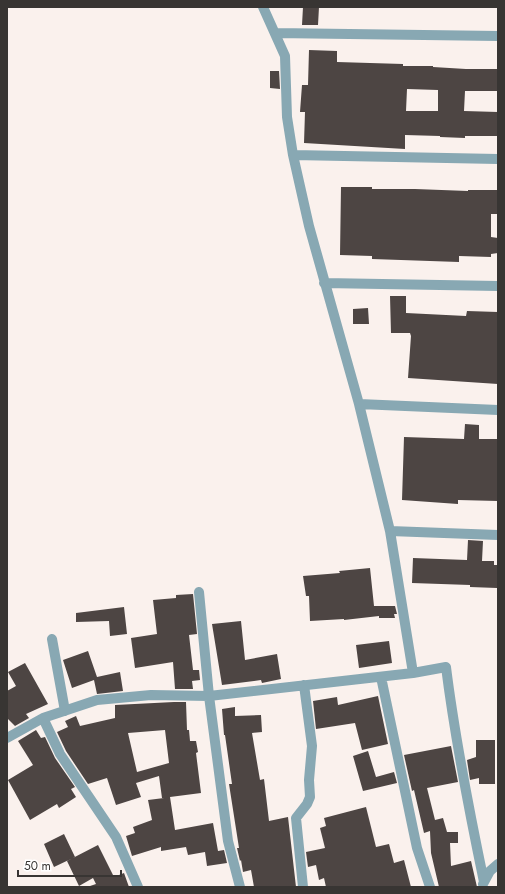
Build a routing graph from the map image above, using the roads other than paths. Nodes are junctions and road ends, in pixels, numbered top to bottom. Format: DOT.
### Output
graph roads {
  1 [pos="263,7"];
  2 [pos="275,33"];
  3 [pos="498,36"];
  4 [pos="293,156"];
  5 [pos="498,159"];
  6 [pos="324,283"];
  7 [pos="498,286"];
  8 [pos="359,404"];
  9 [pos="498,410"];
  10 [pos="390,531"];
  11 [pos="498,535"];
  12 [pos="199,592"];
  13 [pos="52,639"];
  14 [pos="413,673"];
  15 [pos="381,676"];
  16 [pos="304,685"];
  17 [pos="209,696"];
  18 [pos="65,711"];
  19 [pos="43,718"];
  20 [pos="7,738"];
  21 [pos="498,864"];
  22 [pos="482,884"];
  23 [pos="138,887"];
  24 [pos="240,887"];
  25 [pos="303,887"];
  26 [pos="430,887"];
  1 -- 2 [label="street"];
  2 -- 3 [label="street"];
  2 -- 4 [label="street"];
  4 -- 5 [label="street"];
  4 -- 6 [label="street"];
  6 -- 7 [label="street"];
  6 -- 8 [label="street"];
  8 -- 9 [label="street"];
  8 -- 10 [label="street"];
  10 -- 11 [label="street"];
  10 -- 14 [label="street"];
  12 -- 17 [label="street"];
  13 -- 18 [label="street"];
  14 -- 15 [label="street"];
  14 -- 22 [label="street"];
  15 -- 16 [label="street"];
  15 -- 26 [label="street"];
  16 -- 17 [label="street"];
  16 -- 25 [label="street"];
  17 -- 18 [label="street"];
  17 -- 24 [label="street"];
  18 -- 19 [label="street"];
  19 -- 20 [label="street"];
  19 -- 23 [label="street"];
  21 -- 22 [label="street"];
}
